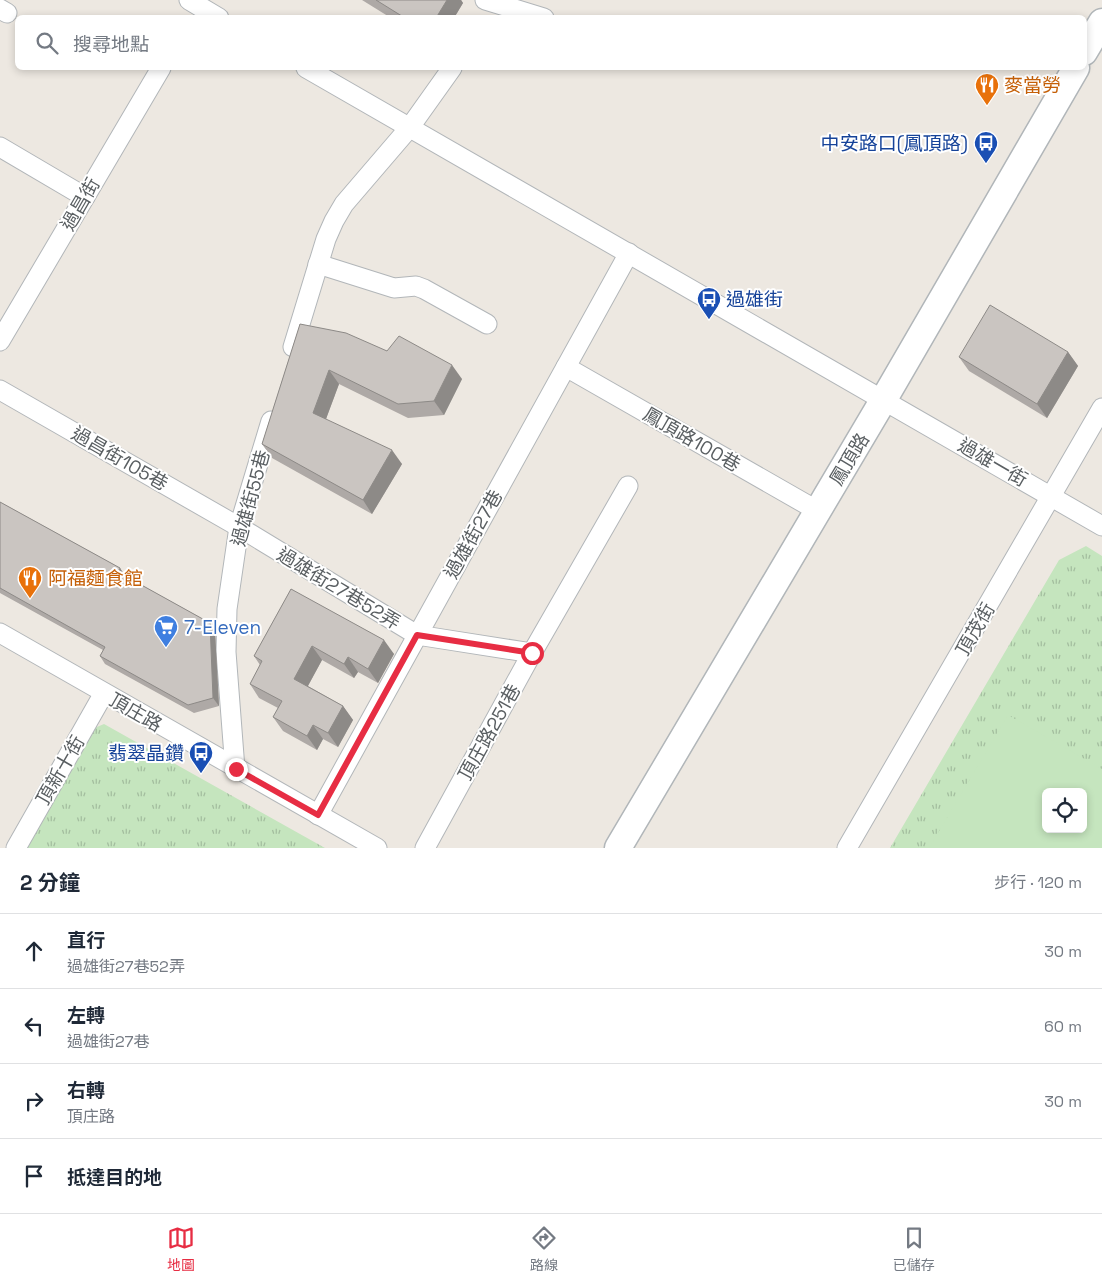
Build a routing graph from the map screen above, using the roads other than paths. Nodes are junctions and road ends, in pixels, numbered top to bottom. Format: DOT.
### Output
graph roads {
  1 [pos="488,5"];
  2 [pos="194,6"];
  3 [pos="213,15"];
  4 [pos="531,15"];
  5 [pos="1102,22"];
  6 [pos="1087,47"];
  7 [pos="160,70"];
  8 [pos="310,70"];
  9 [pos="451,70"];
  10 [pos="1075,70"];
  11 [pos="410,127"];
  12 [pos="0,147"];
  13 [pos="85,197"];
  14 [pos="629,253"];
  15 [pos="318,264"];
  16 [pos="487,324"];
  17 [pos="0,342"];
  18 [pos="287,367"];
  19 [pos="566,368"];
  20 [pos="0,390"];
  21 [pos="884,399"];
  22 [pos="276,405"];
  23 [pos="1102,408"];
  24 [pos="628,486"];
  25 [pos="1052,496"];
  26 [pos="818,511"];
  27 [pos="1102,526"];
  28 [pos="239,527"];
  29 [pos="0,633"];
  30 [pos="417,635"];
  31 [pos="532,653"];
  32 [pos="104,693"];
  33 [pos="236,769"];
  34 [pos="318,815"];
  35 [pos="16,848"];
  36 [pos="377,848"];
  37 [pos="425,848"];
  38 [pos="618,848"];
  39 [pos="847,848"];
  1 -- 4 [label="street"];
  2 -- 3 [label="street"];
  5 -- 6 [label="main road"];
  7 -- 13 [label="street, 過昌街"];
  8 -- 11 [label="street"];
  9 -- 11 [label="street"];
  10 -- 21 [label="main road, 鳳頂路"];
  11 -- 14 [label="street"];
  11 -- 15 [label="street"];
  12 -- 13 [label="street"];
  13 -- 17 [label="street, 過昌街"];
  14 -- 19 [label="street, 過雄街27巷"];
  14 -- 21 [label="street"];
  15 -- 16 [label="street"];
  15 -- 18 [label="street"];
  19 -- 26 [label="street, 鳳頂路100巷"];
  19 -- 30 [label="street, 過雄街27巷"];
  20 -- 28 [label="street, 過昌街105巷"];
  21 -- 25 [label="street, 過雄一街"];
  21 -- 26 [label="main road, 鳳頂路"];
  22 -- 28 [label="street, 過雄街55巷"];
  23 -- 25 [label="street, 頂茂街"];
  24 -- 31 [label="street, 頂庄路251巷"];
  25 -- 27 [label="street, 過雄一街"];
  25 -- 39 [label="street, 頂茂街"];
  26 -- 38 [label="main road, 鳳頂路"];
  28 -- 30 [label="street, 過雄街27巷52弄"];
  28 -- 33 [label="street, 過雄街55巷"];
  29 -- 32 [label="street, 頂庄路"];
  30 -- 31 [label="street, 過雄街27巷52弄"];
  30 -- 34 [label="street, 過雄街27巷"];
  31 -- 37 [label="street, 頂庄路251巷"];
  32 -- 33 [label="street, 頂庄路"];
  32 -- 35 [label="street, 頂新十街"];
  33 -- 34 [label="street, 頂庄路"];
  34 -- 36 [label="street, 頂庄路"];
}
